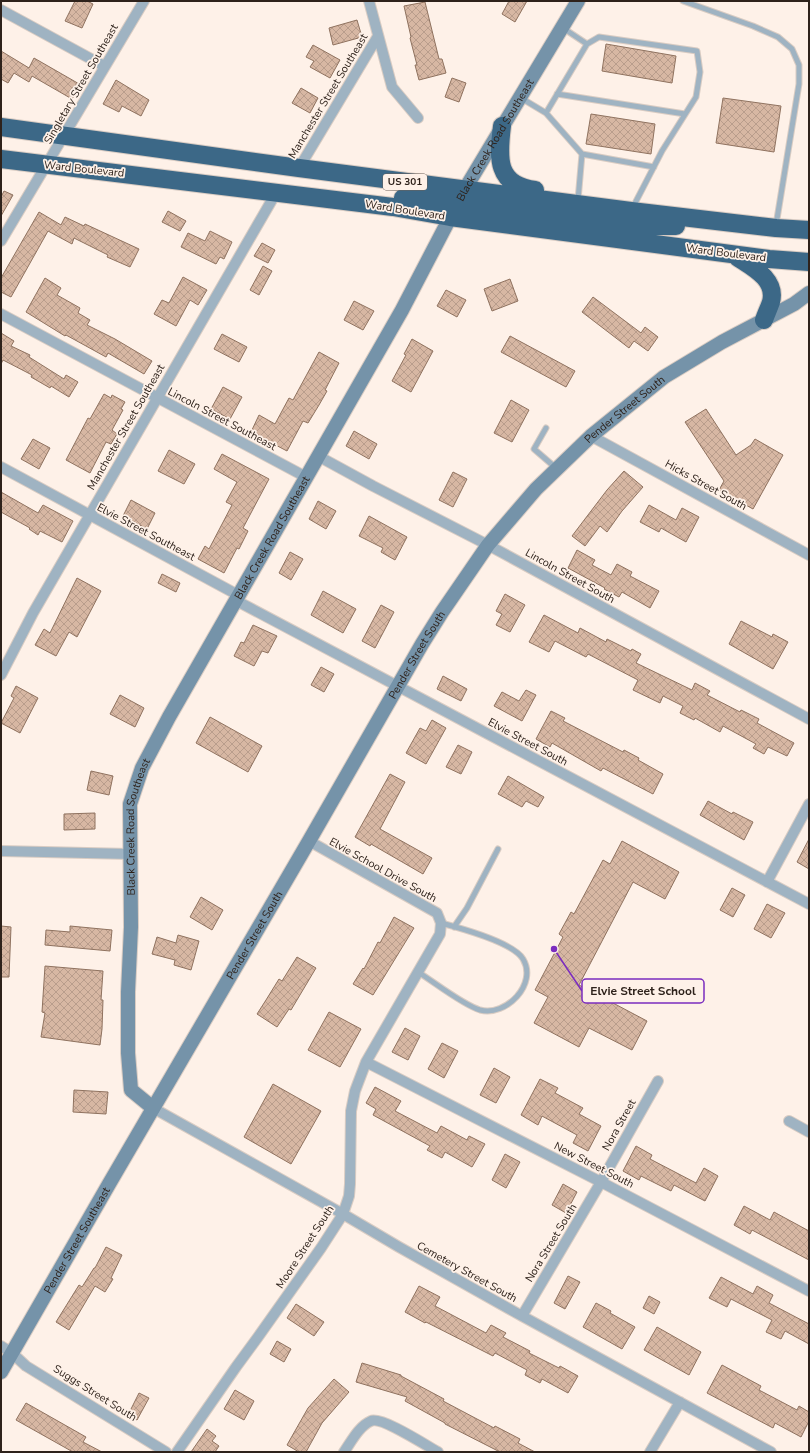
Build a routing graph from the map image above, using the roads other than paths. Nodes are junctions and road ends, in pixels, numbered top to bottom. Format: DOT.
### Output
graph roads {
  1 [pos="144,1"];
  2 [pos="369,1"];
  3 [pos="578,1"];
  4 [pos="683,1"];
  5 [pos="1,10"];
  6 [pos="562,28"];
  7 [pos="378,36"];
  8 [pos="587,44"];
  9 [pos="104,66"];
  10 [pos="557,94"];
  11 [pos="520,97"];
  12 [pos="546,113"];
  13 [pos="685,114"];
  14 [pos="418,118"];
  15 [pos="502,126"];
  16 [pos="1,128"];
  17 [pos="64,136"];
  18 [pos="582,154"];
  19 [pos="1,159"];
  20 [pos="47,165"];
  21 [pos="654,167"];
  22 [pos="299,168"];
  23 [pos="174,180"];
  24 [pos="276,193"];
  25 [pos="457,204"];
  26 [pos="573,204"];
  27 [pos="631,211"];
  28 [pos="741,224"];
  29 [pos="776,228"];
  30 [pos="809,230"];
  31 [pos="1,241"];
  32 [pos="733,254"];
  33 [pos="809,262"];
  34 [pos="809,293"];
  35 [pos="809,300"];
  36 [pos="794,304"];
  37 [pos="1,314"];
  38 [pos="764,320"];
  39 [pos="157,398"];
  40 [pos="546,428"];
  41 [pos="591,436"];
  42 [pos="318,456"];
  43 [pos="1,467"];
  44 [pos="557,469"];
  45 [pos="306,477"];
  46 [pos="89,514"];
  47 [pos="488,545"];
  48 [pos="809,555"];
  49 [pos="237,598"];
  50 [pos="1,675"];
  51 [pos="398,687"];
  52 [pos="809,719"];
  53 [pos="809,804"];
  54 [pos="309,841"];
  55 [pos="498,848"];
  56 [pos="1,851"];
  57 [pos="130,854"];
  58 [pos="767,882"];
  59 [pos="809,904"];
  60 [pos="441,923"];
  61 [pos="454,927"];
  62 [pos="418,972"];
  63 [pos="366,1062"];
  64 [pos="658,1081"];
  65 [pos="153,1108"];
  66 [pos="789,1121"];
  67 [pos="809,1132"];
  68 [pos="602,1182"];
  69 [pos="343,1214"];
  70 [pos="809,1291"];
  71 [pos="522,1316"];
  72 [pos="6,1349"];
  73 [pos="1,1372"];
  74 [pos="680,1402"];
  75 [pos="166,1452"];
  76 [pos="178,1452"];
  77 [pos="344,1452"];
  78 [pos="438,1452"];
  79 [pos="650,1452"];
  80 [pos="771,1452"];
  1 -- 9 [label="street, Singletary Street Southeast"];
  2 -- 7 [label="street"];
  3 -- 6 [label="street, Black Creek Road Southeast"];
  4 -- 29 [label="lane"];
  5 -- 9 [label="street"];
  6 -- 8 [label="lane"];
  6 -- 11 [label="street, Black Creek Road Southeast"];
  7 -- 14 [label="street"];
  7 -- 22 [label="street, Manchester Street Southeast"];
  8 -- 10 [label="lane"];
  8 -- 13 [label="lane"];
  9 -- 17 [label="street, Singletary Street Southeast"];
  10 -- 12 [label="lane"];
  10 -- 13 [label="lane"];
  11 -- 12 [label="lane"];
  11 -- 15 [label="street, Black Creek Road Southeast"];
  12 -- 18 [label="lane"];
  13 -- 21 [label="lane"];
  15 -- 25 [label="street, Black Creek Road Southeast"];
  15 -- 26 [label="highway"];
  16 -- 17 [label="highway, Ward Boulevard / US 301"];
  17 -- 20 [label="street, Singletary Street Southeast"];
  17 -- 22 [label="highway, Ward Boulevard / US 301"];
  18 -- 21 [label="lane"];
  18 -- 26 [label="lane"];
  19 -- 20 [label="highway, Ward Boulevard / US 301"];
  20 -- 23 [label="highway, Ward Boulevard / US 301"];
  20 -- 31 [label="street, Singletary Street Southeast"];
  21 -- 27 [label="lane"];
  22 -- 25 [label="highway, Ward Boulevard / US 301"];
  23 -- 24 [label="highway, Ward Boulevard / US 301"];
  23 -- 25 [label="highway"];
  24 -- 25 [label="highway, Ward Boulevard / US 301"];
  24 -- 39 [label="street, Manchester Street Southeast"];
  25 -- 26 [label="highway, Ward Boulevard / US 301"];
  25 -- 28 [label="highway"];
  25 -- 32 [label="highway, Ward Boulevard / US 301"];
  25 -- 42 [label="street, Black Creek Road Southeast"];
  26 -- 27 [label="highway, Ward Boulevard / US 301"];
  27 -- 28 [label="highway, Ward Boulevard / US 301"];
  28 -- 29 [label="highway, Ward Boulevard / US 301"];
  29 -- 30 [label="highway, Ward Boulevard / US 301"];
  32 -- 33 [label="highway, Ward Boulevard / US 301"];
  32 -- 38 [label="highway"];
  34 -- 36 [label="street, Pender Street South"];
  35 -- 36 [label="street, Pender Street South"];
  36 -- 38 [label="street, Pender Street South"];
  37 -- 39 [label="street, Lincoln Street Southeast"];
  38 -- 41 [label="street, Pender Street South"];
  39 -- 45 [label="street, Lincoln Street Southeast"];
  39 -- 46 [label="street, Manchester Street Southeast"];
  40 -- 44 [label="lane"];
  41 -- 44 [label="street, Pender Street South"];
  41 -- 48 [label="street, Hicks Street South"];
  42 -- 45 [label="street, Black Creek Road Southeast"];
  42 -- 47 [label="street, Lincoln Street South"];
  43 -- 46 [label="street, Elvie Street Southeast"];
  44 -- 47 [label="street, Pender Street South"];
  45 -- 49 [label="street, Black Creek Road Southeast"];
  46 -- 49 [label="street, Elvie Street Southeast"];
  46 -- 50 [label="street, Manchester Street Southeast"];
  47 -- 51 [label="street, Pender Street South"];
  47 -- 52 [label="street, Lincoln Street South"];
  49 -- 51 [label="street, Elvie Street South"];
  49 -- 57 [label="street, Black Creek Road Southeast"];
  51 -- 54 [label="street, Pender Street South"];
  51 -- 58 [label="street, Elvie Street South"];
  53 -- 58 [label="street"];
  54 -- 60 [label="street, Elvie School Drive South"];
  54 -- 65 [label="street, Pender Street South"];
  55 -- 61 [label="lane"];
  56 -- 57 [label="street"];
  57 -- 65 [label="street, Black Creek Road Southeast"];
  58 -- 59 [label="street, Elvie Street South"];
  60 -- 61 [label="lane"];
  60 -- 62 [label="street, Moore Street South"];
  61 -- 62 [label="lane"];
  62 -- 63 [label="street, Moore Street South"];
  63 -- 68 [label="street, New Street South"];
  63 -- 69 [label="street, Moore Street South"];
  64 -- 68 [label="street, Nora Street"];
  65 -- 69 [label="street, Cemetery Street South"];
  65 -- 72 [label="street, Pender Street Southeast"];
  66 -- 67 [label="street"];
  68 -- 70 [label="street, New Street South"];
  68 -- 71 [label="street, Nora Street South"];
  69 -- 71 [label="street, Cemetery Street South"];
  69 -- 76 [label="street, Moore Street South"];
  71 -- 74 [label="street, Cemetery Street South"];
  72 -- 73 [label="street, Pender Street Southeast"];
  72 -- 75 [label="street, Suggs Street South"];
  74 -- 79 [label="street"];
  74 -- 80 [label="street, Cemetery Street South"];
  77 -- 78 [label="street"];
}
